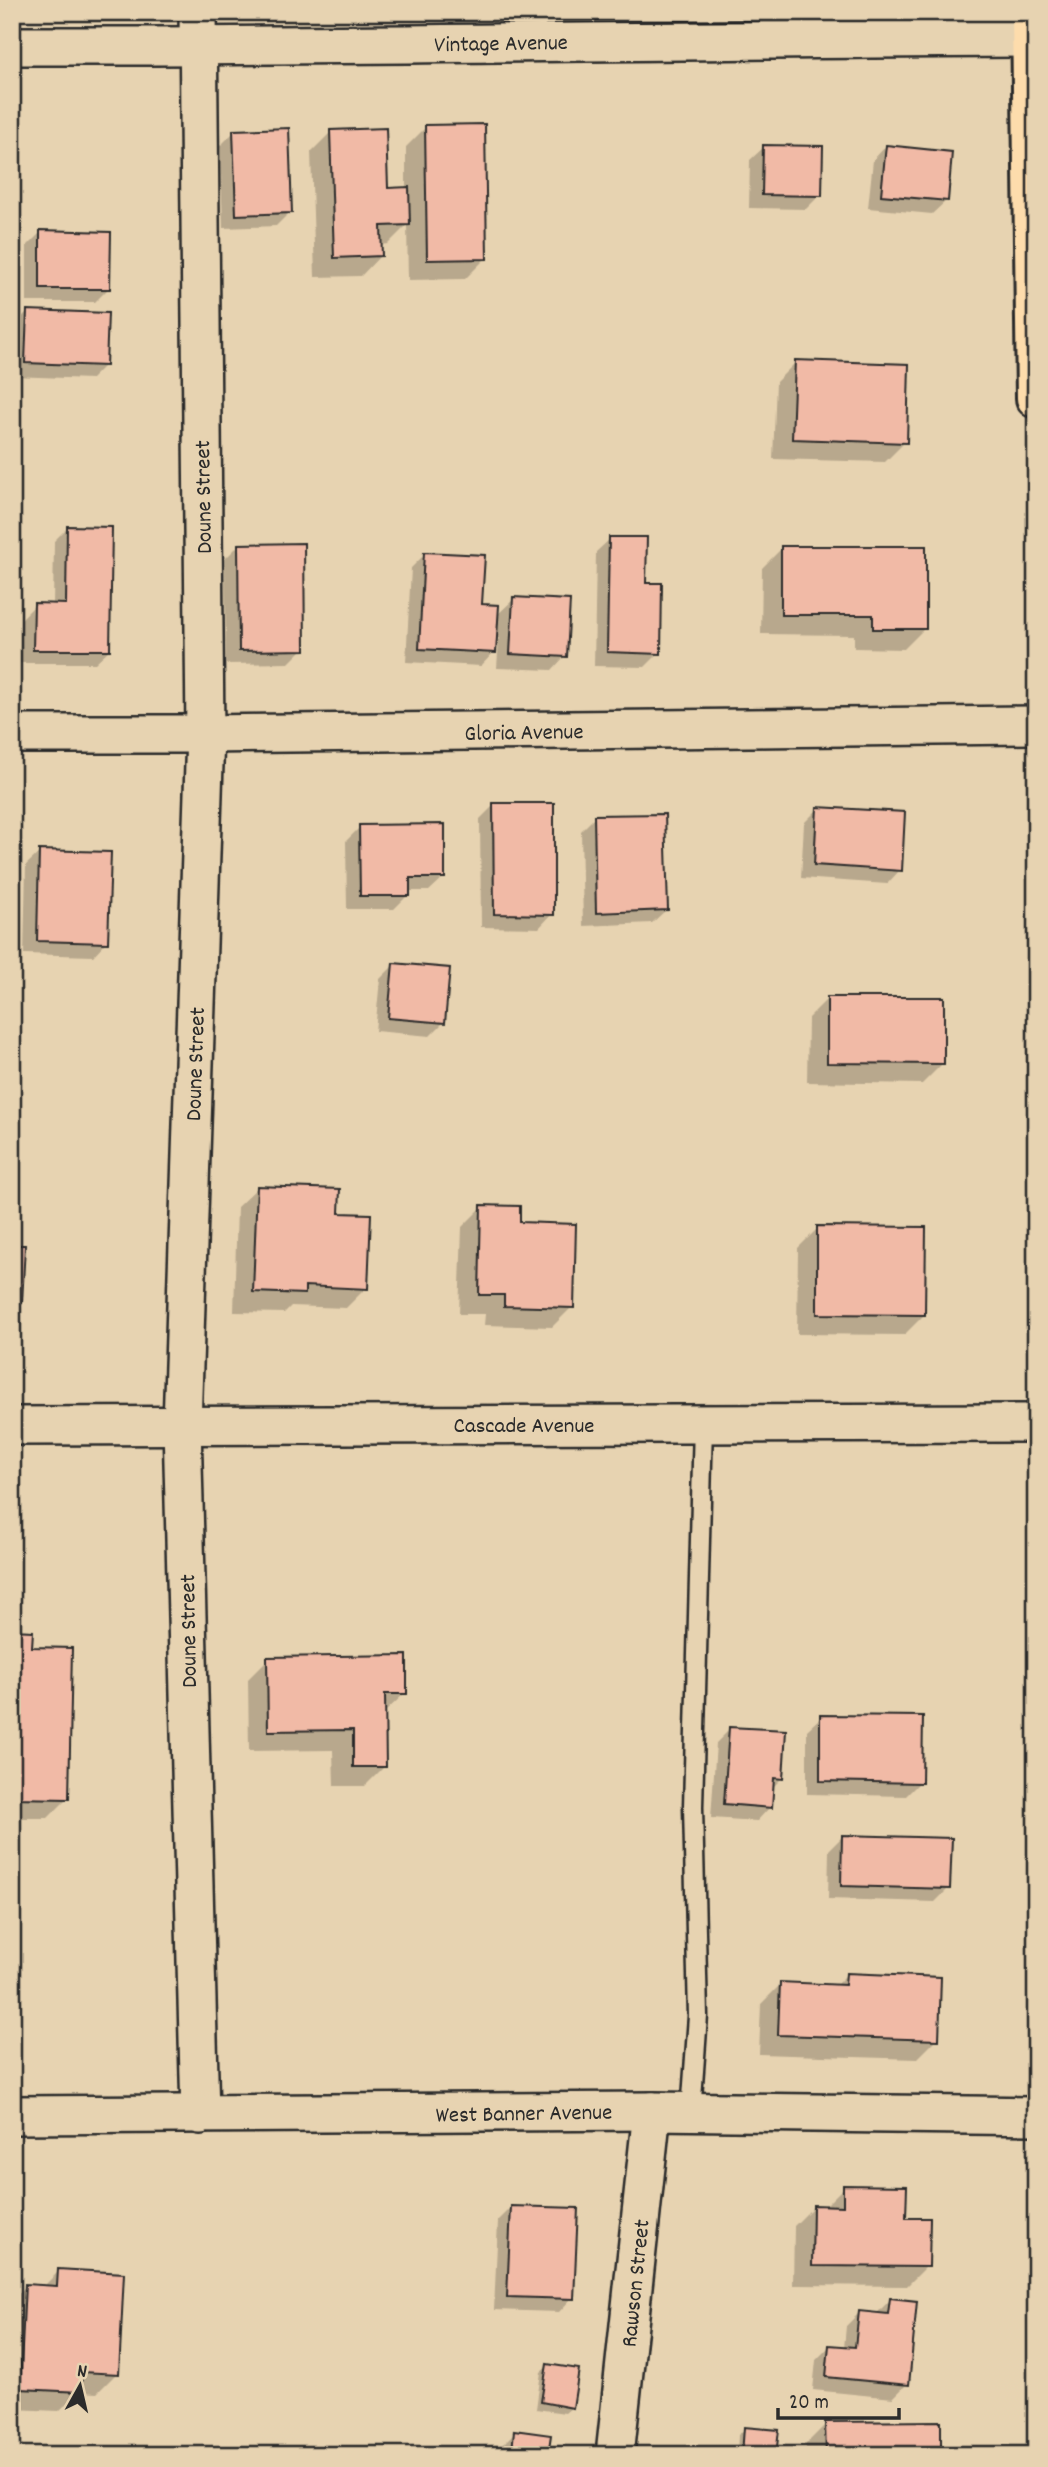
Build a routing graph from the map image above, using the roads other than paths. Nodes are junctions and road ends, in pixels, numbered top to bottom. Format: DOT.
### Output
graph roads {
  1 [pos="1031,25"];
  2 [pos="198,29"];
  3 [pos="12,46"];
  4 [pos="1036,397"];
  5 [pos="1036,725"];
  6 [pos="12,734"];
  7 [pos="205,734"];
  8 [pos="1036,1423"];
  9 [pos="703,1424"];
  10 [pos="182,1425"];
  11 [pos="12,1426"];
  12 [pos="652,2111"];
  13 [pos="691,2112"];
  14 [pos="12,2115"];
  15 [pos="200,2115"];
  16 [pos="1036,2116"];
  17 [pos="615,2455"];
  1 -- 2 [label="street, Vintage Avenue"];
  1 -- 4 [label="main road"];
  2 -- 3 [label="street, Vintage Avenue"];
  2 -- 7 [label="street, Doune Street"];
  5 -- 7 [label="street, Gloria Avenue"];
  6 -- 7 [label="street, Gloria Avenue"];
  7 -- 10 [label="street, Doune Street"];
  8 -- 9 [label="street, Cascade Avenue"];
  9 -- 10 [label="street, Cascade Avenue"];
  9 -- 13 [label="lane"];
  10 -- 11 [label="street, Cascade Avenue"];
  10 -- 15 [label="street, Doune Street"];
  12 -- 13 [label="street, West Banner Avenue"];
  12 -- 15 [label="street, West Banner Avenue"];
  12 -- 17 [label="street, Rawson Street"];
  13 -- 16 [label="street, West Banner Avenue"];
  14 -- 15 [label="street, West Banner Avenue"];
}
